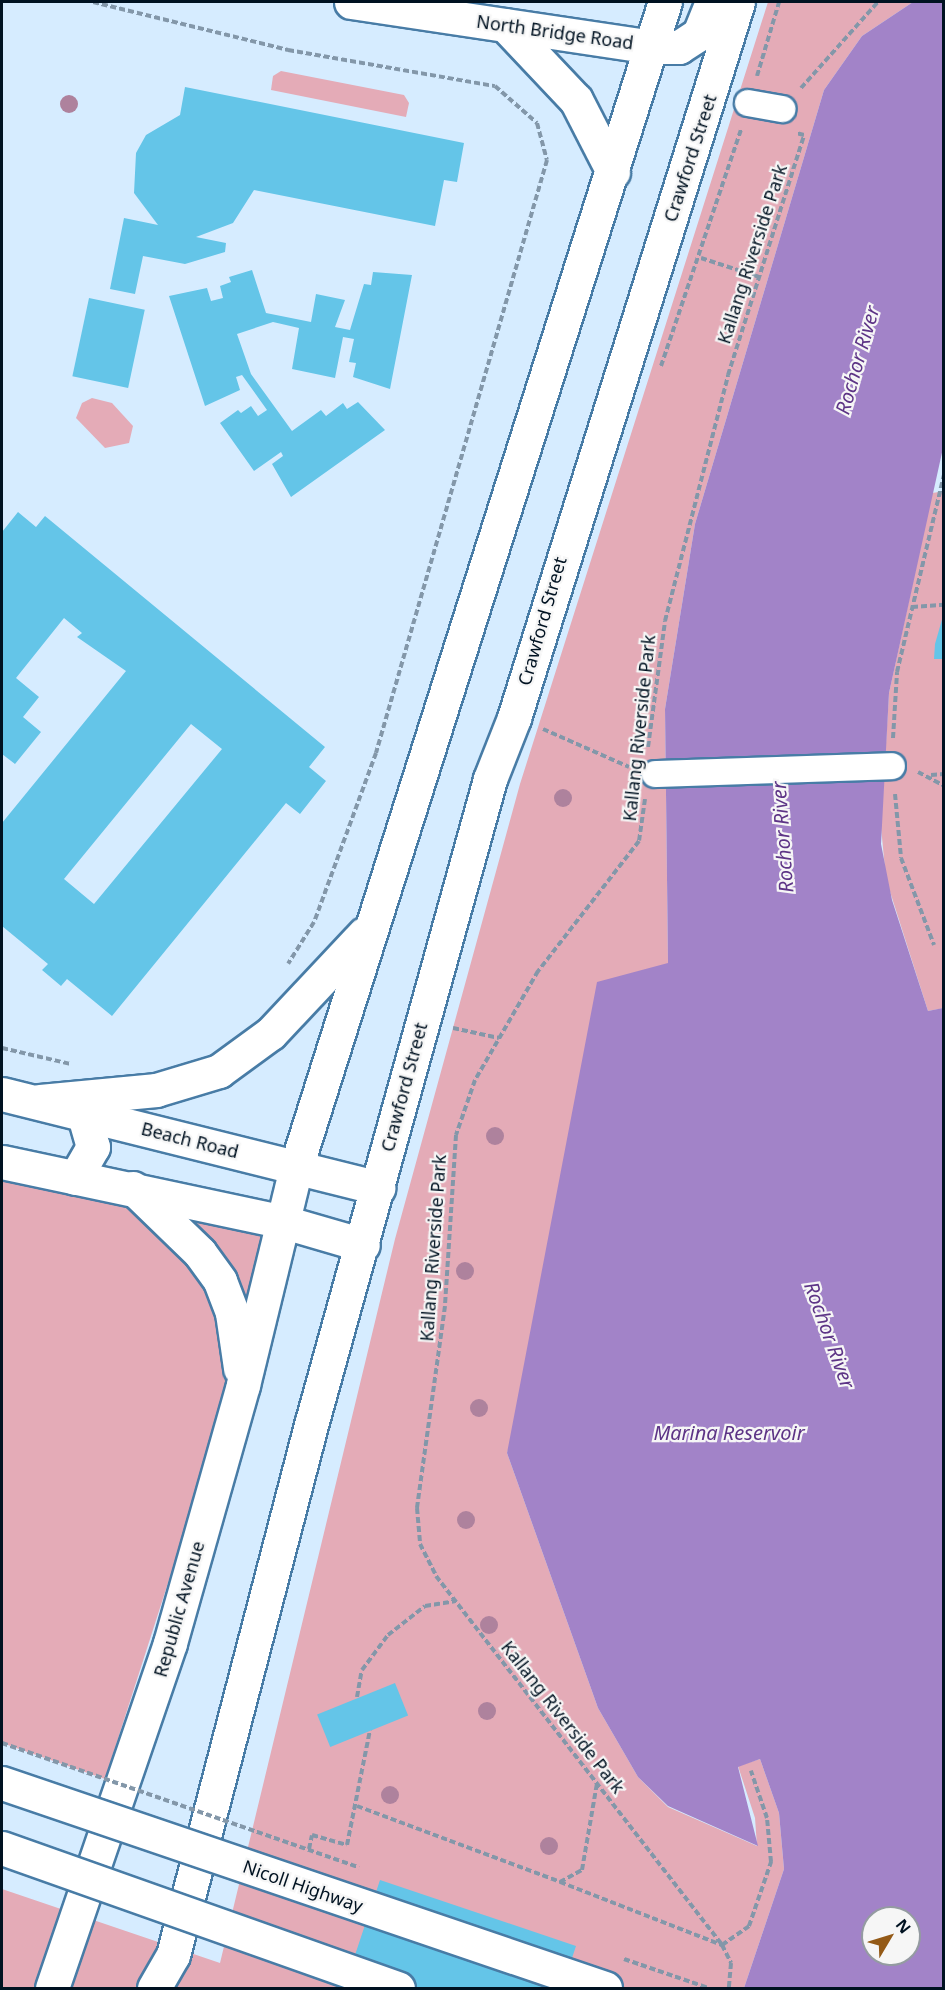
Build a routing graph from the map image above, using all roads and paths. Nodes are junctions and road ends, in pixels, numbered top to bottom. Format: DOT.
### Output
graph roads {
  1 [pos="93,2"];
  2 [pos="351,2"];
  3 [pos="665,2"];
  4 [pos="712,2"];
  5 [pos="738,2"];
  6 [pos="779,2"];
  7 [pos="879,2"];
  8 [pos="505,25"];
  9 [pos="652,46"];
  10 [pos="748,103"];
  11 [pos="782,109"];
  12 [pos="613,172"];
  13 [pos="700,258"];
  14 [pos="759,277"];
  15 [pos="657,378"];
  16 [pos="944,474"];
  17 [pos="941,492"];
  18 [pos="944,605"];
  19 [pos="912,607"];
  20 [pos="514,718"];
  21 [pos="892,766"];
  22 [pos="650,774"];
  23 [pos="944,774"];
  24 [pos="930,775"];
  25 [pos="375,921"];
  26 [pos="934,945"];
  27 [pos="285,970"];
  28 [pos="422,1020"];
  29 [pos="499,1038"];
  30 [pos="2,1048"];
  31 [pos="82,1066"];
  32 [pos="2,1094"];
  33 [pos="40,1101"];
  34 [pos="83,1112"];
  35 [pos="2,1162"];
  36 [pos="296,1167"];
  37 [pos="75,1178"];
  38 [pos="133,1188"];
  39 [pos="378,1188"];
  40 [pos="284,1222"];
  41 [pos="363,1245"];
  42 [pos="243,1385"];
  43 [pos="455,1601"];
  44 [pos="357,1697"];
  45 [pos="370,1730"];
  46 [pos="751,1771"];
  47 [pos="2,1783"];
  48 [pos="597,1783"];
  49 [pos="357,1806"];
  50 [pos="2,1848"];
  51 [pos="309,1850"];
  52 [pos="560,1882"];
  53 [pos="722,1945"];
  54 [pos="52,1989"];
  55 [pos="154,1989"];
  56 [pos="398,1989"];
  57 [pos="605,1989"];
  58 [pos="729,1989"];
  1 -- 27 [label="path"];
  2 -- 8 [label="main road, North Bridge Road"];
  3 -- 9 [label="main road"];
  4 -- 9 [label="main road, North Bridge Road"];
  5 -- 20 [label="main road, Crawford Street"];
  6 -- 10 [label="path"];
  7 -- 11 [label="path"];
  8 -- 9 [label="main road, North Bridge Road"];
  8 -- 12 [label="main road"];
  9 -- 12 [label="main road"];
  10 -- 11 [label="street"];
  10 -- 13 [label="path"];
  11 -- 14 [label="path, Kallang Riverside Park"];
  12 -- 25 [label="main road"];
  13 -- 14 [label="path"];
  13 -- 15 [label="path"];
  14 -- 22 [label="path, Kallang Riverside Park"];
  16 -- 17 [label="path"];
  17 -- 19 [label="path"];
  18 -- 19 [label="path"];
  19 -- 21 [label="path"];
  20 -- 22 [label="path"];
  20 -- 28 [label="main road, Crawford Street"];
  21 -- 22 [label="street"];
  21 -- 26 [label="path"];
  22 -- 29 [label="path, Kallang Riverside Park"];
  23 -- 24 [label="path"];
  25 -- 33 [label="main road"];
  25 -- 36 [label="main road"];
  28 -- 29 [label="path"];
  28 -- 39 [label="main road, Crawford Street"];
  29 -- 43 [label="path, Kallang Riverside Park"];
  30 -- 31 [label="path"];
  32 -- 33 [label="main road, Beach Road"];
  33 -- 34 [label="main road, Beach Road"];
  34 -- 36 [label="main road, Beach Road"];
  34 -- 37 [label="main road"];
  35 -- 37 [label="main road"];
  36 -- 39 [label="main road, Beach Road"];
  36 -- 40 [label="main road"];
  37 -- 38 [label="main road"];
  38 -- 40 [label="main road"];
  38 -- 42 [label="main road"];
  39 -- 41 [label="main road, Crawford Street"];
  40 -- 41 [label="main road"];
  40 -- 42 [label="main road, Republic Avenue"];
  41 -- 55 [label="main road"];
  42 -- 54 [label="main road, Republic Avenue"];
  43 -- 44 [label="path"];
  43 -- 48 [label="path, Kallang Riverside Park"];
  45 -- 49 [label="path"];
  46 -- 53 [label="path"];
  47 -- 57 [label="main road, Nicoll Highway, bridge"];
  48 -- 52 [label="path"];
  48 -- 53 [label="path, Kallang Riverside Park"];
  49 -- 51 [label="path"];
  49 -- 52 [label="path"];
  50 -- 56 [label="main road, bridge"];
  52 -- 53 [label="path"];
  53 -- 58 [label="path, Kallang Riverside Park"];
}
